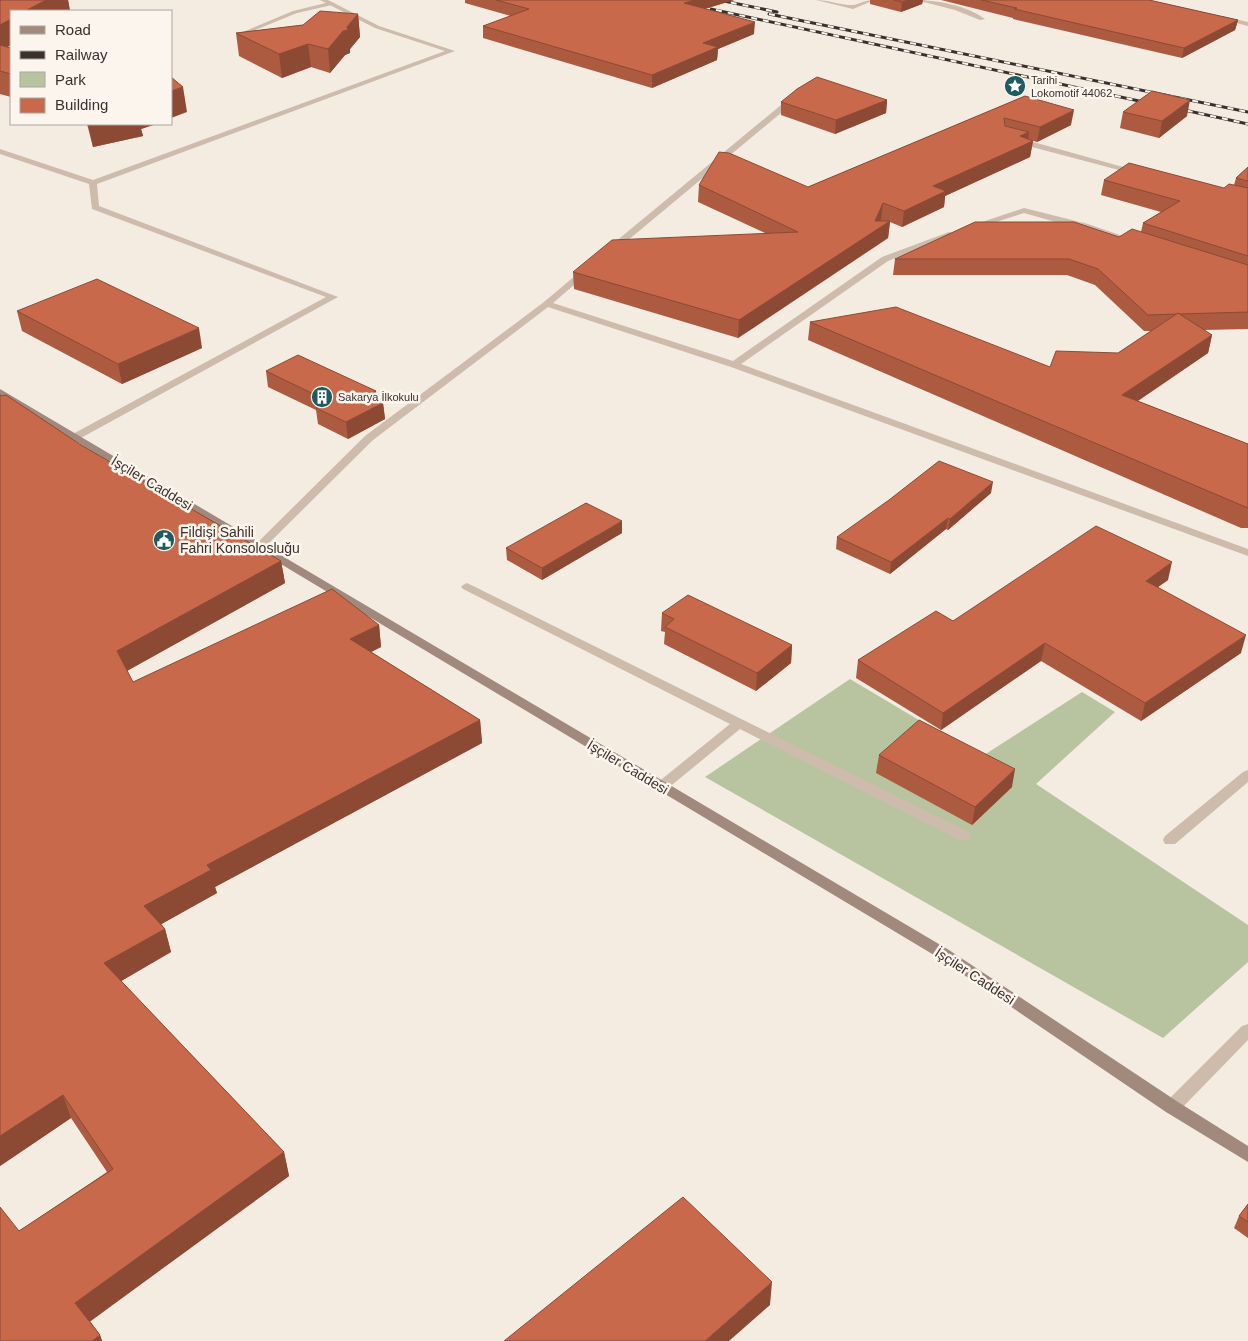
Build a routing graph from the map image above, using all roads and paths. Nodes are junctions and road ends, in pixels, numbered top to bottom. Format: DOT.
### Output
graph roads {
  1 [pos="323,0"];
  2 [pos="819,0"];
  3 [pos="871,0"];
  4 [pos="919,0"];
  5 [pos="330,4"];
  6 [pos="1212,16"];
  7 [pos="982,19"];
  8 [pos="1248,24"];
  9 [pos="241,34"];
  10 [pos="801,92"];
  11 [pos="1006,137"];
  12 [pos="0,151"];
  13 [pos="1150,175"];
  14 [pos="93,183"];
  15 [pos="1149,246"];
  16 [pos="607,254"];
  17 [pos="592,266"];
  18 [pos="547,304"];
  19 [pos="734,364"];
  20 [pos="0,392"];
  21 [pos="75,437"];
  22 [pos="259,547"];
  23 [pos="1248,552"];
  24 [pos="467,587"];
  25 [pos="739,723"];
  26 [pos="1248,775"];
  27 [pos="662,786"];
  28 [pos="964,836"];
  29 [pos="1170,840"];
  30 [pos="1248,1030"];
  31 [pos="1172,1107"];
  32 [pos="1248,1155"];
  1 -- 5 [label="street"];
  2 -- 3 [label="street"];
  4 -- 7 [label="street"];
  5 -- 9 [label="street"];
  5 -- 14 [label="street"];
  6 -- 8 [label="street"];
  10 -- 16 [label="street"];
  11 -- 13 [label="street"];
  12 -- 14 [label="street"];
  14 -- 21 [label="street"];
  15 -- 19 [label="street"];
  17 -- 18 [label="street"];
  18 -- 19 [label="street"];
  18 -- 22 [label="street"];
  19 -- 23 [label="street"];
  20 -- 21 [label="street, İşçiler Caddesi"];
  21 -- 22 [label="street, İşçiler Caddesi"];
  22 -- 27 [label="street, İşçiler Caddesi"];
  24 -- 25 [label="street"];
  25 -- 27 [label="street"];
  25 -- 28 [label="street"];
  26 -- 29 [label="street"];
  27 -- 31 [label="street, İşçiler Caddesi"];
  30 -- 31 [label="street"];
  31 -- 32 [label="street, İşçiler Caddesi"];
}
